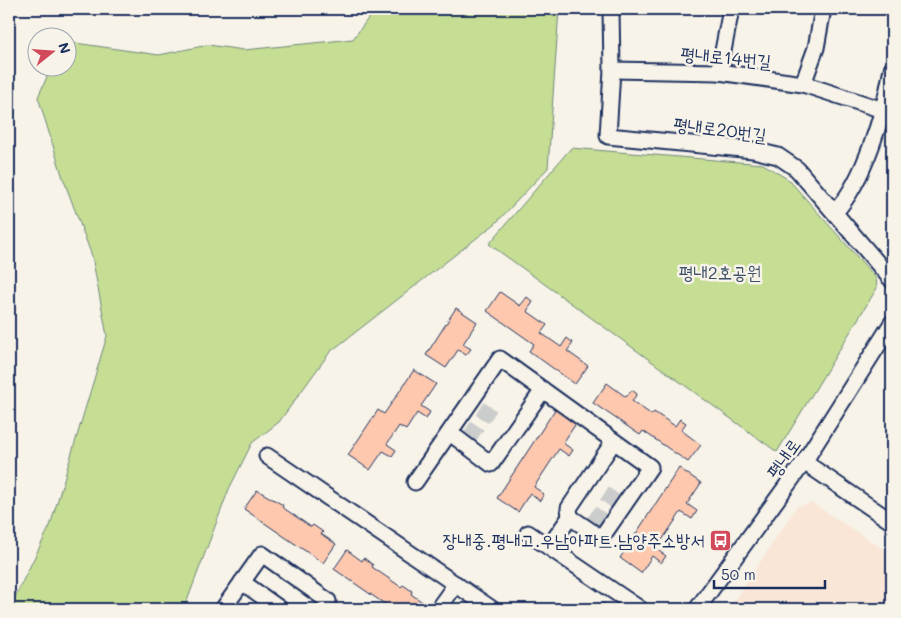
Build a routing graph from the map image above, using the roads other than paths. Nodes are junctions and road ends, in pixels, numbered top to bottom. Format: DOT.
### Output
graph roads {
  1 [pos="611,9"];
  2 [pos="731,9"];
  3 [pos="822,9"];
  4 [pos="892,69"];
  5 [pos="612,70"];
  6 [pos="719,72"];
  7 [pos="803,84"];
  8 [pos="888,112"];
  9 [pos="835,212"];
  10 [pos="892,280"];
  11 [pos="892,322"];
  12 [pos="543,390"];
  13 [pos="450,433"];
  14 [pos="614,441"];
  15 [pos="267,456"];
  16 [pos="804,462"];
  17 [pos="415,482"];
  18 [pos="570,517"];
  19 [pos="892,522"];
  20 [pos="528,533"];
  21 [pos="549,547"];
  22 [pos="242,582"];
  23 [pos="456,584"];
  24 [pos="328,601"];
  25 [pos="223,609"];
  26 [pos="280,609"];
  27 [pos="438,609"];
  28 [pos="492,609"];
  29 [pos="640,609"];
  30 [pos="697,609"];
  1 -- 5 [label="street"];
  2 -- 6 [label="street"];
  3 -- 7 [label="street"];
  4 -- 8 [label="street"];
  5 -- 6 [label="street, 평내로14번길"];
  5 -- 9 [label="street, 평내로20번길"];
  6 -- 7 [label="street, 평내로14번길"];
  7 -- 8 [label="street, 평내로14번길"];
  8 -- 9 [label="street"];
  9 -- 10 [label="street, 평내로20번길"];
  11 -- 16 [label="street, 평내로"];
  12 -- 13 [label="street"];
  12 -- 13 [label="street"];
  12 -- 14 [label="street"];
  13 -- 17 [label="street"];
  14 -- 18 [label="street"];
  14 -- 18 [label="street"];
  15 -- 23 [label="street"];
  16 -- 19 [label="street"];
  16 -- 30 [label="street, 평내로"];
  18 -- 21 [label="street"];
  20 -- 21 [label="street"];
  21 -- 29 [label="street"];
  22 -- 24 [label="street"];
  22 -- 25 [label="street"];
  22 -- 26 [label="street"];
  23 -- 27 [label="street"];
  23 -- 28 [label="street"];
}
